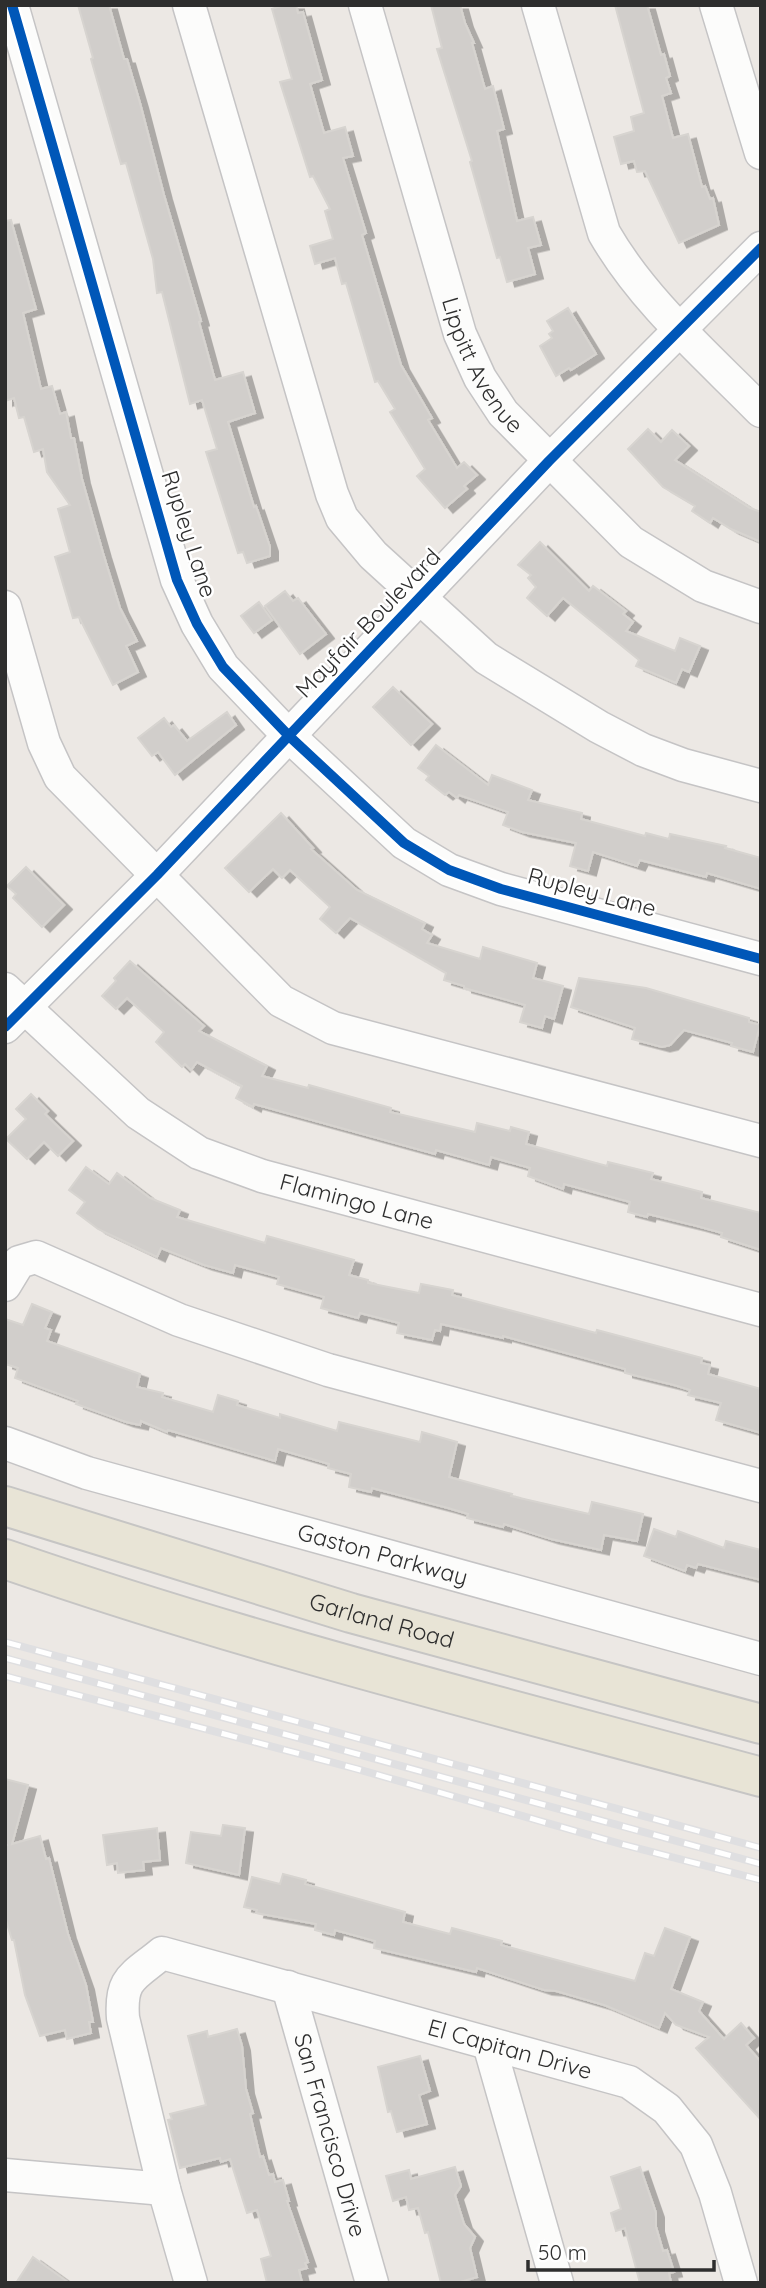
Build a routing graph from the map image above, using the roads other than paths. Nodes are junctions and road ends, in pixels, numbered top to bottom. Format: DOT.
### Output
graph roads {
  1 [pos="12,5"];
  2 [pos="189,5"];
  3 [pos="365,5"];
  4 [pos="538,5"];
  5 [pos="716,5"];
  6 [pos="761,153"];
  7 [pos="761,248"];
  8 [pos="680,329"];
  9 [pos="761,411"];
  10 [pos="549,461"];
  11 [pos="420,599"];
  12 [pos="5,607"];
  13 [pos="761,607"];
  14 [pos="289,736"];
  15 [pos="761,786"];
  16 [pos="157,874"];
  17 [pos="761,959"];
  18 [pos="11,1008"];
  19 [pos="761,1141"];
  20 [pos="5,1285"];
  21 [pos="761,1310"];
  22 [pos="5,1443"];
  23 [pos="761,1486"];
  24 [pos="5,1506"];
  25 [pos="5,1559"];
  26 [pos="351,1612"];
  27 [pos="761,1659"];
  28 [pos="337,1661"];
  29 [pos="761,1724"];
  30 [pos="761,1777"];
  31 [pos="288,1987"];
  32 [pos="489,2043"];
  33 [pos="5,2175"];
  34 [pos="164,2189"];
  35 [pos="191,2283"];
  36 [pos="372,2283"];
  37 [pos="557,2283"];
  38 [pos="741,2283"];
  1 -- 14 [label="street, Rupley Lane"];
  2 -- 11 [label="street"];
  3 -- 10 [label="street, Lippitt Avenue"];
  4 -- 8 [label="street"];
  5 -- 6 [label="street"];
  7 -- 8 [label="street, Mayfair Boulevard"];
  8 -- 9 [label="street"];
  8 -- 10 [label="street, Mayfair Boulevard"];
  10 -- 11 [label="street, Mayfair Boulevard"];
  10 -- 13 [label="street, Lippitt Avenue"];
  11 -- 14 [label="street, Mayfair Boulevard"];
  11 -- 15 [label="street"];
  12 -- 16 [label="street"];
  14 -- 16 [label="street, Mayfair Boulevard"];
  14 -- 17 [label="street, Rupley Lane"];
  16 -- 18 [label="street, Mayfair Boulevard"];
  16 -- 19 [label="street"];
  18 -- 21 [label="street, Flamingo Lane"];
  20 -- 23 [label="street"];
  22 -- 27 [label="street, Gaston Parkway"];
  24 -- 26 [label="main road, Garland Road"];
  25 -- 28 [label="main road"];
  26 -- 28 [label="main road"];
  26 -- 29 [label="main road, Garland Road"];
  28 -- 30 [label="main road"];
  31 -- 32 [label="street, El Capitan Drive"];
  31 -- 34 [label="street, El Capitan Drive"];
  31 -- 36 [label="street, San Francisco Drive"];
  32 -- 37 [label="street"];
  32 -- 38 [label="street, El Capitan Drive"];
  33 -- 34 [label="street"];
  34 -- 35 [label="street"];
}
